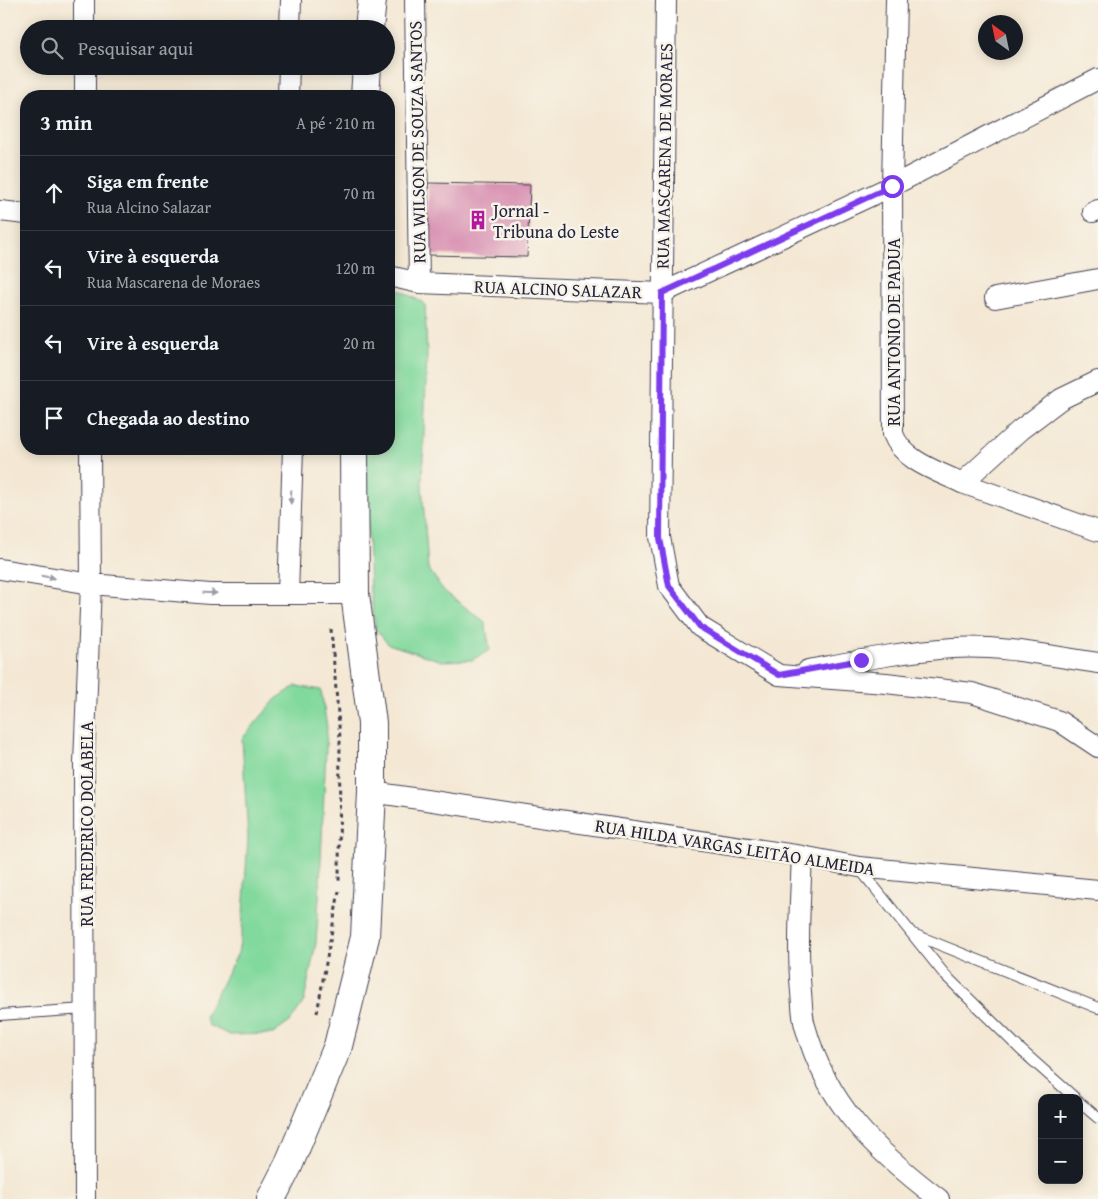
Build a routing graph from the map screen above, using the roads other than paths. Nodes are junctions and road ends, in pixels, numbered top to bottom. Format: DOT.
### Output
graph roads {
  1 [pos="84,0"];
  2 [pos="292,0"];
  3 [pos="372,0"];
  4 [pos="415,0"];
  5 [pos="666,0"];
  6 [pos="896,0"];
  7 [pos="84,20"];
  8 [pos="291,20"];
  9 [pos="371,20"];
  10 [pos="85,75"];
  11 [pos="289,75"];
  12 [pos="366,75"];
  13 [pos="1098,79"];
  14 [pos="85,90"];
  15 [pos="288,90"];
  16 [pos="365,90"];
  17 [pos="892,186"];
  18 [pos="0,211"];
  19 [pos="20,213"];
  20 [pos="395,278"];
  21 [pos="419,284"];
  22 [pos="1097,285"];
  23 [pos="662,293"];
  24 [pos="995,298"];
  25 [pos="1098,381"];
  26 [pos="90,455"];
  27 [pos="293,455"];
  28 [pos="354,455"];
  29 [pos="962,483"];
  30 [pos="1098,530"];
  31 [pos="0,569"];
  32 [pos="91,584"];
  33 [pos="288,594"];
  34 [pos="355,594"];
  35 [pos="1098,663"];
  36 [pos="779,675"];
  37 [pos="1098,747"];
  38 [pos="372,792"];
  39 [pos="802,856"];
  40 [pos="859,867"];
  41 [pos="1098,890"];
  42 [pos="912,933"];
  43 [pos="1098,1008"];
  44 [pos="84,1009"];
  45 [pos="0,1015"];
  46 [pos="1070,1094"];
  47 [pos="1083,1105"];
  48 [pos="1098,1118"];
  49 [pos="85,1199"];
  50 [pos="272,1199"];
  51 [pos="939,1199"];
  1 -- 7 [label="street"];
  2 -- 8 [label="street"];
  3 -- 9 [label="highway"];
  4 -- 21 [label="street, RUA WILSON DE SOUZA SANTOS"];
  5 -- 23 [label="street, RUA MASCARENA DE MORAES"];
  6 -- 17 [label="street, RUA ANTONIO DE PADUA"];
  10 -- 14 [label="street"];
  11 -- 15 [label="street"];
  12 -- 16 [label="highway"];
  13 -- 17 [label="street, RUA ALCINO SALAZAR"];
  17 -- 23 [label="street, RUA ALCINO SALAZAR"];
  17 -- 29 [label="street, RUA ANTONIO DE PADUA"];
  18 -- 19 [label="street"];
  20 -- 21 [label="street, RUA ALCINO SALAZAR"];
  21 -- 23 [label="street, RUA ALCINO SALAZAR"];
  22 -- 24 [label="street"];
  23 -- 36 [label="street, RUA MASCARENA DE MORAES"];
  25 -- 29 [label="street"];
  26 -- 32 [label="street, RUA FREDERICO DOLABELA"];
  27 -- 33 [label="street, one-way"];
  28 -- 34 [label="highway"];
  29 -- 30 [label="street, RUA ANTONIO DE PADUA"];
  31 -- 32 [label="street, one-way"];
  32 -- 33 [label="street, one-way"];
  32 -- 44 [label="street, RUA FREDERICO DOLABELA"];
  33 -- 34 [label="street"];
  34 -- 38 [label="highway"];
  35 -- 36 [label="street"];
  36 -- 37 [label="street, RUA MASCARENA DE MORAES"];
  38 -- 39 [label="street, RUA HILDA VARGAS LEITÃO ALMEIDA"];
  38 -- 50 [label="highway"];
  39 -- 40 [label="street, RUA HILDA VARGAS LEITÃO ALMEIDA"];
  39 -- 51 [label="street"];
  40 -- 41 [label="street, RUA HILDA VARGAS LEITÃO ALMEIDA"];
  40 -- 42 [label="lane"];
  42 -- 43 [label="lane"];
  42 -- 46 [label="lane"];
  44 -- 45 [label="lane"];
  44 -- 49 [label="street, RUA FREDERICO DOLABELA"];
  47 -- 48 [label="lane"];
}
